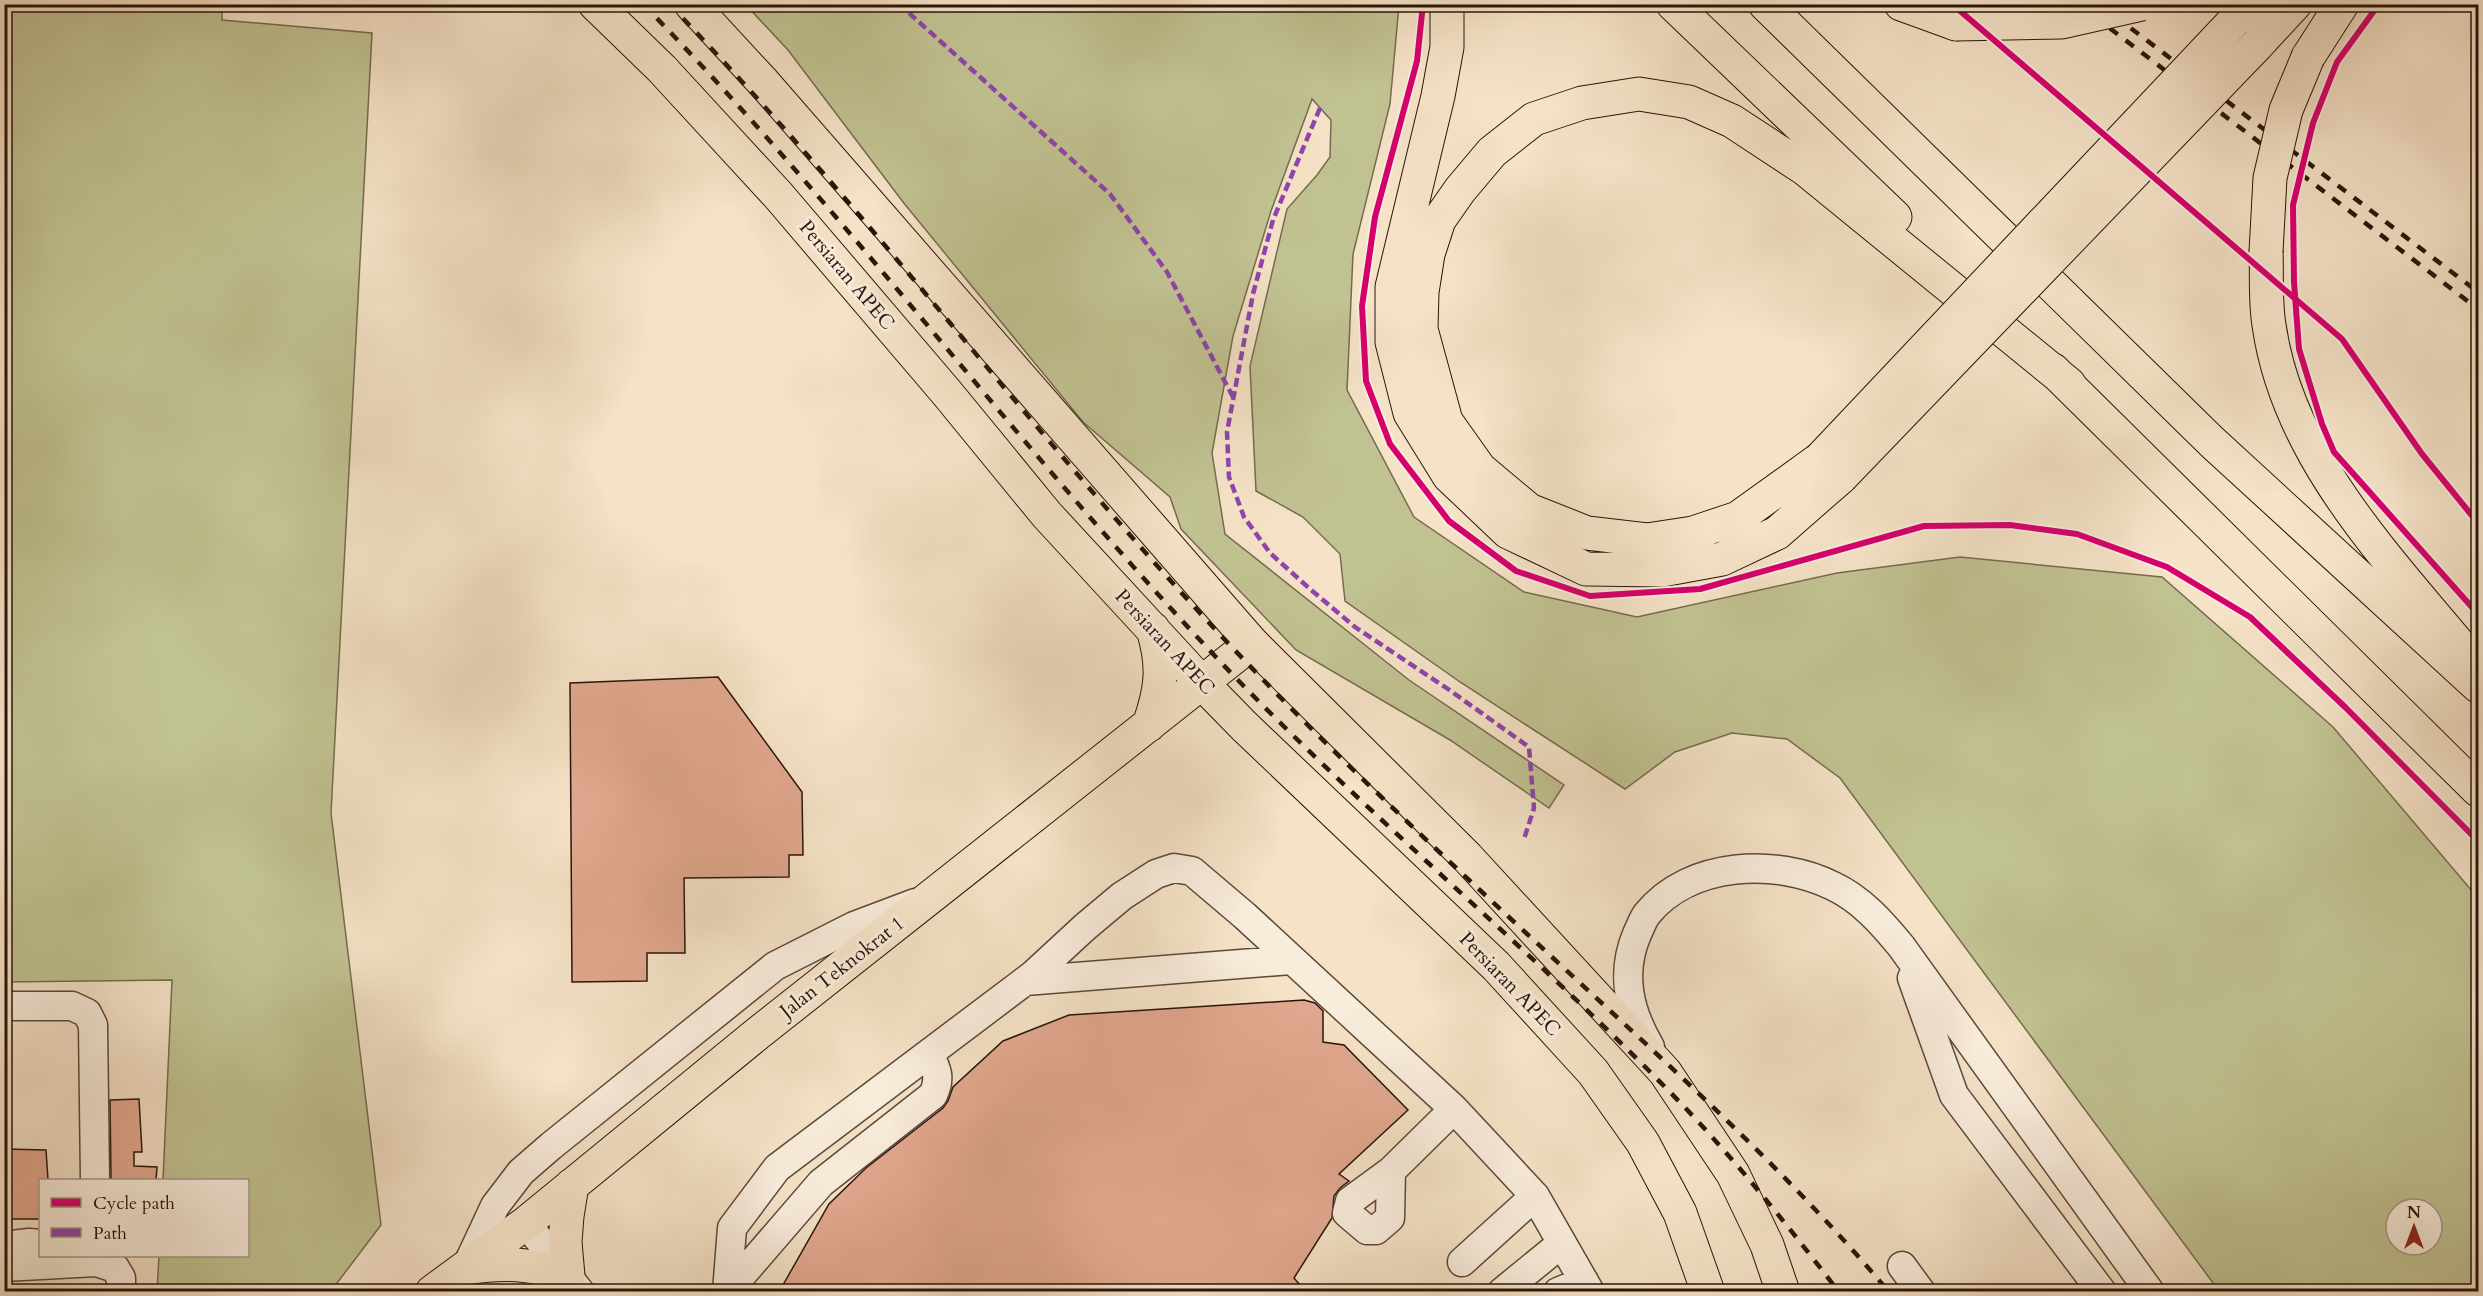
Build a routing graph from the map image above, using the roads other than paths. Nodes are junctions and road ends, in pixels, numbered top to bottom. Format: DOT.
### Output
graph roads {
  1 [pos="595,4"];
  2 [pos="691,4"];
  3 [pos="1447,4"];
  4 [pos="1673,4"];
  5 [pos="1765,4"];
  6 [pos="1901,4"];
  7 [pos="2142,4"];
  8 [pos="2295,4"];
  9 [pos="2342,4"];
  10 [pos="2243,13"];
  11 [pos="2069,384"];
  12 [pos="1831,468"];
  13 [pos="1153,629"];
  14 [pos="1252,643"];
  15 [pos="2478,668"];
  16 [pos="1201,682"];
  17 [pos="2478,687"];
  18 [pos="1149,725"];
  19 [pos="1244,726"];
  20 [pos="2478,790"];
  21 [pos="929,898"];
  22 [pos="1901,946"];
  23 [pos="1291,960"];
  24 [pos="1025,981"];
  25 [pos="4,1006"];
  26 [pos="929,1054"];
  27 [pos="1665,1072"];
  28 [pos="1454,1109"];
  29 [pos="1391,1171"];
  30 [pos="95,1179"];
  31 [pos="572,1185"];
  32 [pos="1535,1196"];
  33 [pos="526,1223"];
  34 [pos="1562,1243"];
  35 [pos="39,1244"];
  36 [pos="4,1246"];
  37 [pos="84,1259"];
  38 [pos="1462,1262"];
  39 [pos="1902,1266"];
  40 [pos="4,1267"];
  41 [pos="466,1268"];
  42 [pos="574,1284"];
  43 [pos="1587,1286"];
  44 [pos="121,1292"];
  45 [pos="432,1292"];
  46 [pos="727,1292"];
  47 [pos="1502,1292"];
  48 [pos="1558,1292"];
  49 [pos="1708,1292"];
  50 [pos="1783,1292"];
  51 [pos="1921,1292"];
  52 [pos="2102,1292"];
  53 [pos="2150,1292"];
  1 -- 13 [label="main road, Persiaran APEC"];
  2 -- 14 [label="main road"];
  3 -- 12 [label="main road"];
  4 -- 11 [label="main road"];
  5 -- 17 [label="main road"];
  6 -- 7 [label="main road, bridge"];
  8 -- 12 [label="main road, bridge"];
  9 -- 15 [label="main road, bridge"];
  10 -- 12 [label="main road, bridge"];
  11 -- 12 [label="main road"];
  11 -- 20 [label="main road"];
  13 -- 16 [label="main road, Persiaran APEC"];
  13 -- 18 [label="main road"];
  14 -- 16 [label="main road, Jalan Teknokrat 1"];
  14 -- 27 [label="main road"];
  16 -- 18 [label="main road, Jalan Teknokrat 1"];
  16 -- 19 [label="main road, Persiaran APEC"];
  18 -- 19 [label="main road"];
  18 -- 21 [label="main road, Jalan Teknokrat 1"];
  19 -- 49 [label="main road, Persiaran APEC"];
  21 -- 31 [label="main road, Jalan Teknokrat 1"];
  21 -- 41 [label="street"];
  22 -- 27 [label="street"];
  22 -- 52 [label="street"];
  22 -- 53 [label="street"];
  23 -- 24 [label="street"];
  23 -- 24 [label="street"];
  23 -- 28 [label="street"];
  24 -- 26 [label="street"];
  25 -- 30 [label="street"];
  26 -- 46 [label="street"];
  26 -- 46 [label="street"];
  27 -- 50 [label="main road"];
  28 -- 29 [label="street"];
  28 -- 32 [label="street"];
  31 -- 33 [label="main road, Jalan Teknokrat 1"];
  31 -- 42 [label="main road"];
  32 -- 34 [label="street"];
  32 -- 38 [label="street"];
  33 -- 41 [label="main road, Jalan Teknokrat 1"];
  33 -- 42 [label="street"];
  34 -- 43 [label="street"];
  34 -- 47 [label="street"];
  35 -- 36 [label="street"];
  37 -- 40 [label="street"];
  37 -- 44 [label="street"];
  39 -- 51 [label="street"];
  41 -- 42 [label="main road"];
  41 -- 45 [label="main road, Jalan Teknokrat 1"];
  43 -- 48 [label="street"];
}
